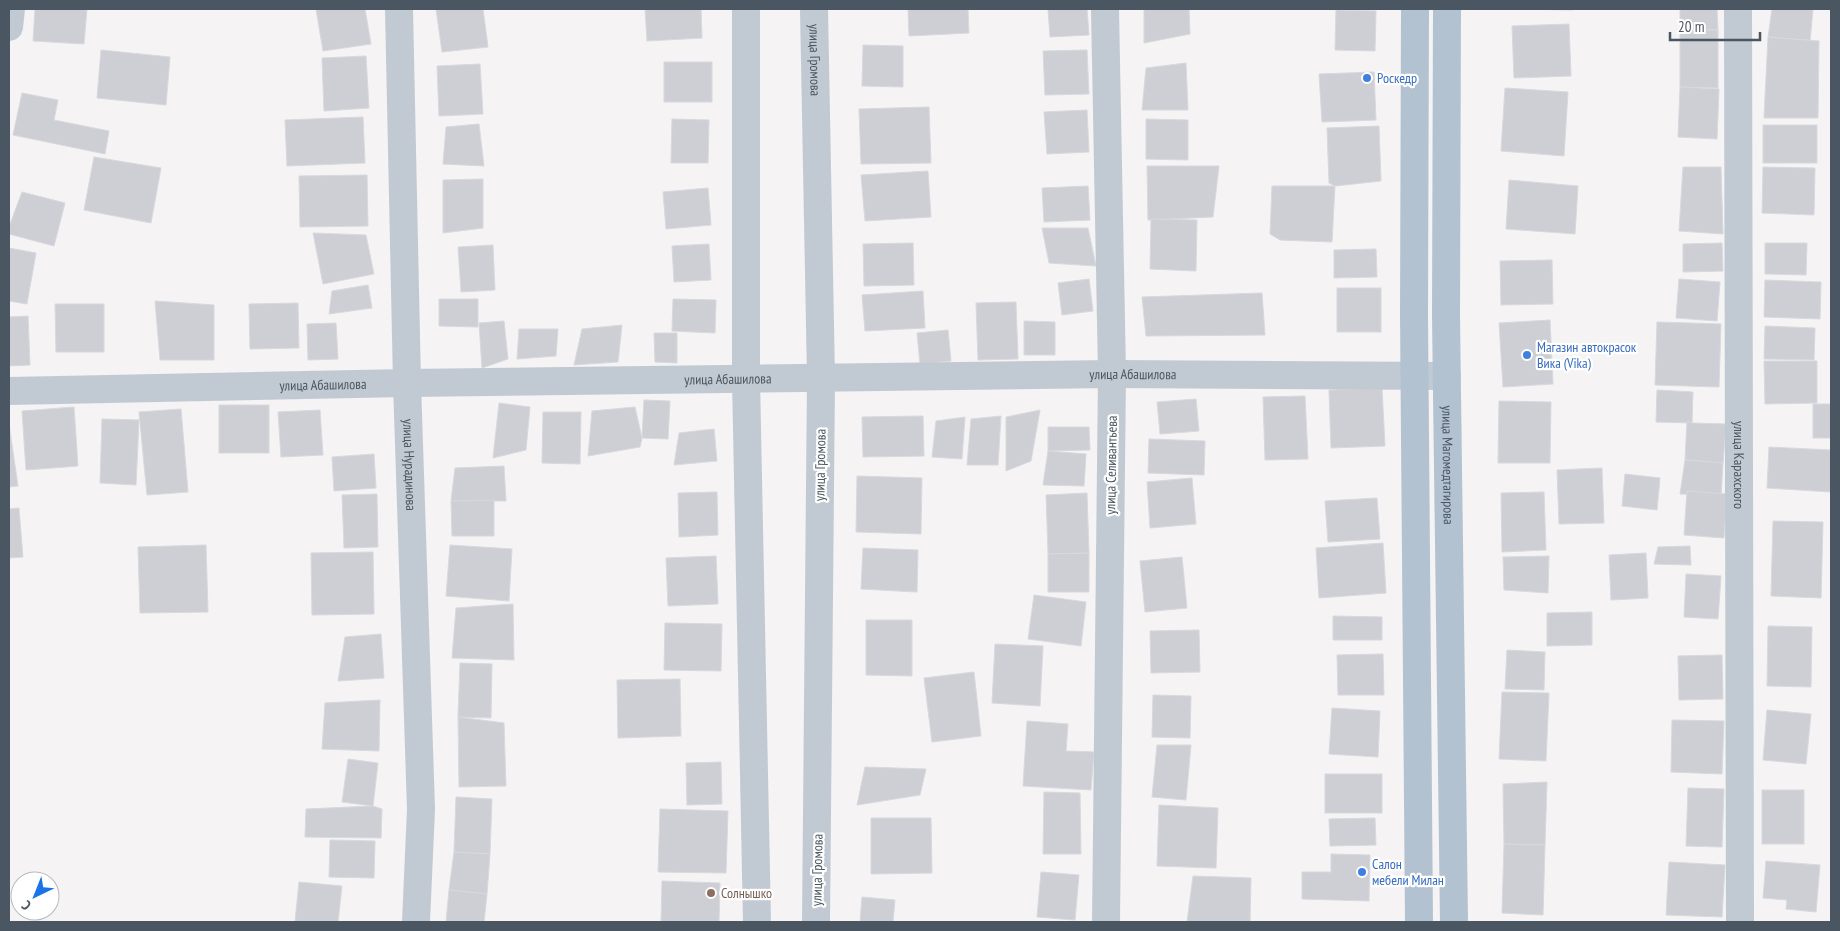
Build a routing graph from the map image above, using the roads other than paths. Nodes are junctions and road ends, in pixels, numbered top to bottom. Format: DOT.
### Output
graph roads {
  1 [pos="11,9"];
  2 [pos="399,9"];
  3 [pos="746,9"];
  4 [pos="814,9"];
  5 [pos="1105,9"];
  6 [pos="1415,9"];
  7 [pos="1447,9"];
  8 [pos="1738,9"];
  9 [pos="9,28"];
  10 [pos="1112,374"];
  11 [pos="1415,375"];
  12 [pos="1448,376"];
  13 [pos="821,378"];
  14 [pos="746,379"];
  15 [pos="407,383"];
  16 [pos="9,391"];
  17 [pos="416,922"];
  18 [pos="757,922"];
  19 [pos="816,922"];
  20 [pos="1106,922"];
  21 [pos="1419,922"];
  22 [pos="1454,922"];
  23 [pos="1740,922"];
  1 -- 9 [label="street"];
  2 -- 15 [label="street, улица Нурадинова"];
  3 -- 14 [label="street"];
  4 -- 13 [label="street, улица Громова"];
  5 -- 10 [label="street, улица Селивантьева"];
  6 -- 11 [label="main road"];
  7 -- 12 [label="main road, улица Магомедтагирова"];
  8 -- 23 [label="street, улица Карахского"];
  10 -- 11 [label="street, улица Абашилова"];
  10 -- 13 [label="street, улица Абашилова"];
  10 -- 20 [label="street, улица Селивантьева"];
  11 -- 12 [label="street, улица Абашилова"];
  11 -- 21 [label="main road"];
  12 -- 22 [label="main road, улица Магомедтагирова"];
  13 -- 14 [label="street, улица Абашилова"];
  13 -- 19 [label="street, улица Громова"];
  14 -- 15 [label="street, улица Абашилова"];
  14 -- 18 [label="street"];
  15 -- 16 [label="street, улица Абашилова"];
  15 -- 17 [label="street, улица Нурадинова"];
}
